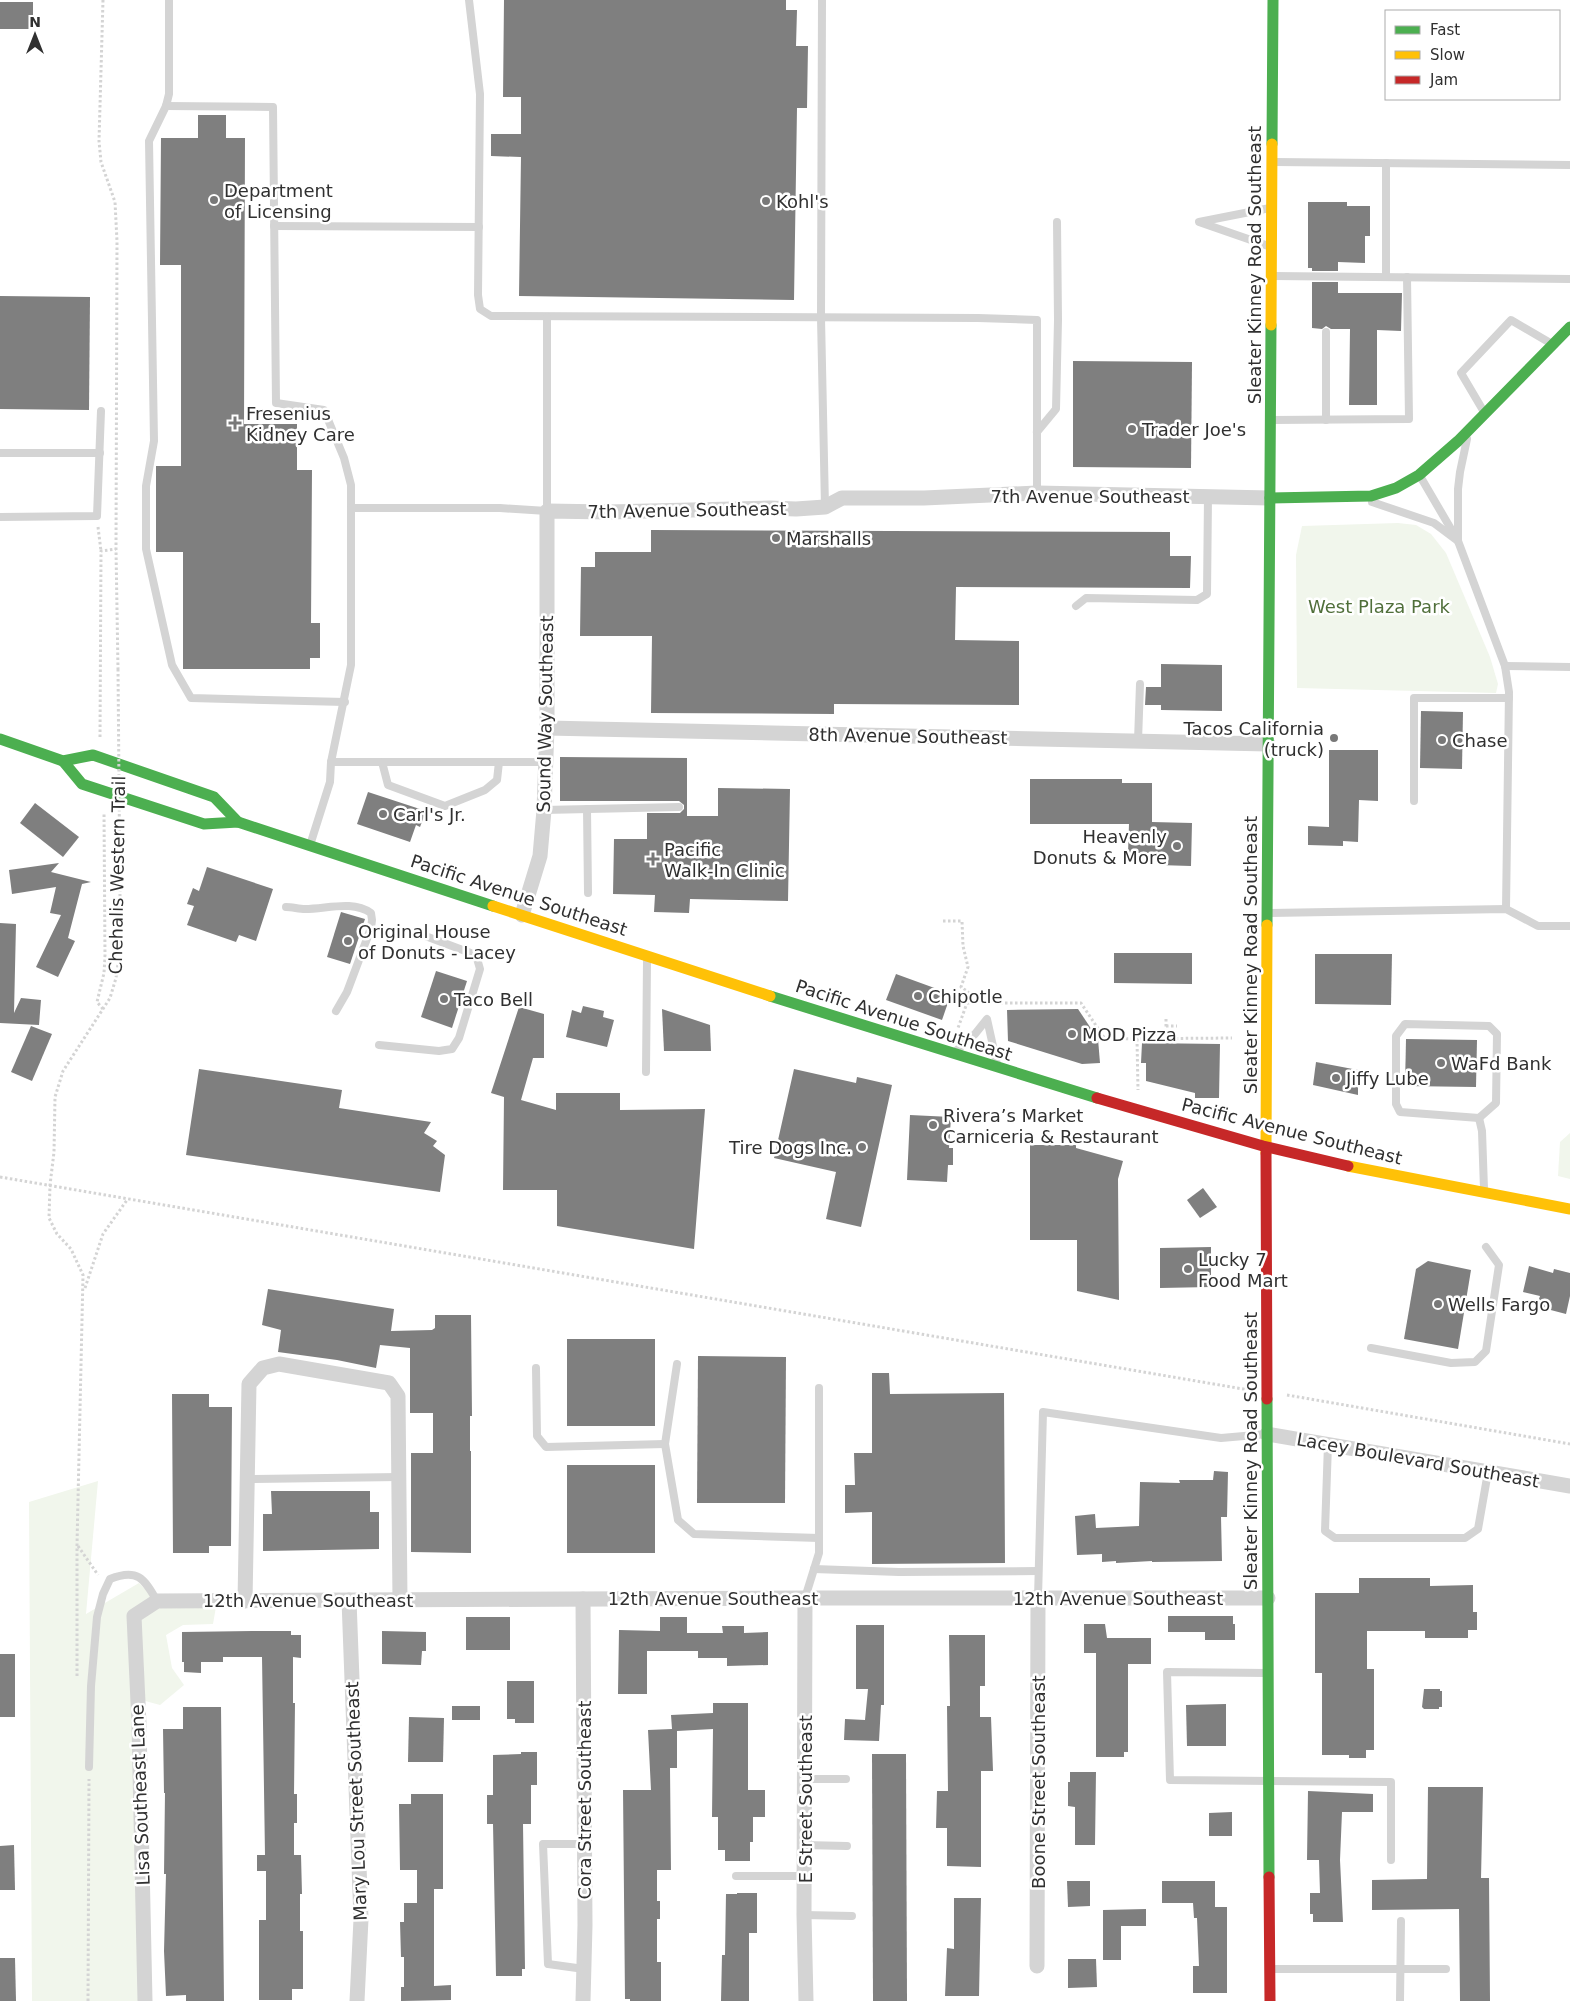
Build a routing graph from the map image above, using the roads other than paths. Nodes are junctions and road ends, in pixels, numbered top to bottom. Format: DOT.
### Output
graph roads {
  1 [pos="169,0"];
  2 [pos="469,0"];
  3 [pos="822,0"];
  4 [pos="1273,0"];
  5 [pos="166,106"];
  6 [pos="1272,162"];
  7 [pos="1386,163"];
  8 [pos="1570,165"];
  9 [pos="1272,208"];
  10 [pos="1057,222"];
  11 [pos="274,226"];
  12 [pos="479,227"];
  13 [pos="1271,248"];
  14 [pos="1271,276"];
  15 [pos="1386,277"];
  16 [pos="1407,277"];
  17 [pos="1570,279"];
  18 [pos="547,317"];
  19 [pos="821,318"];
  20 [pos="1570,327"];
  21 [pos="1326,332"];
  22 [pos="1552,344"];
  23 [pos="101,411"];
  24 [pos="1485,413"];
  25 [pos="1270,420"];
  26 [pos="1326,420"];
  27 [pos="1470,429"];
  28 [pos="1037,432"];
  29 [pos="0,453"];
  30 [pos="100,453"];
  31 [pos="1419,475"];
  32 [pos="1037,494"];
  33 [pos="1356,496"];
  34 [pos="1208,497"];
  35 [pos="1270,498"];
  36 [pos="825,506"];
  37 [pos="351,508"];
  38 [pos="547,511"];
  39 [pos="0,517"];
  40 [pos="1458,541"];
  41 [pos="1076,606"];
  42 [pos="1504,666"];
  43 [pos="1570,667"];
  44 [pos="1140,684"];
  45 [pos="1509,698"];
  46 [pos="345,702"];
  47 [pos="547,728"];
  48 [pos="0,739"];
  49 [pos="1138,741"];
  50 [pos="1268,744"];
  51 [pos="63,760"];
  52 [pos="331,762"];
  53 [pos="382,762"];
  54 [pos="499,762"];
  55 [pos="546,762"];
  56 [pos="1414,801"];
  57 [pos="679,807"];
  58 [pos="587,809"];
  59 [pos="544,810"];
  60 [pos="238,822"];
  61 [pos="310,844"];
  62 [pos="588,893"];
  63 [pos="286,907"];
  64 [pos="1506,909"];
  65 [pos="1267,913"];
  66 [pos="522,915"];
  67 [pos="1570,926"];
  68 [pos="420,934"];
  69 [pos="647,956"];
  70 [pos="336,1011"];
  71 [pos="379,1045"];
  72 [pos="953,1054"];
  73 [pos="998,1068"];
  74 [pos="646,1072"];
  75 [pos="1479,1118"];
  76 [pos="1266,1147"];
  77 [pos="1484,1191"];
  78 [pos="1570,1209"];
  79 [pos="1486,1247"];
  80 [pos="1371,1348"];
  81 [pos="677,1364"];
  82 [pos="536,1368"];
  83 [pos="819,1388"];
  84 [pos="1267,1434"];
  85 [pos="665,1444"];
  86 [pos="1328,1444"];
  87 [pos="1488,1472"];
  88 [pos="398,1477"];
  89 [pos="247,1480"];
  90 [pos="1570,1486"];
  91 [pos="819,1538"];
  92 [pos="814,1569"];
  93 [pos="1038,1571"];
  94 [pos="805,1598"];
  95 [pos="1038,1598"];
  96 [pos="1268,1598"];
  97 [pos="583,1599"];
  98 [pos="349,1600"];
  99 [pos="400,1600"];
  100 [pos="157,1601"];
  101 [pos="245,1601"];
  102 [pos="1267,1674"];
  103 [pos="89,1767"];
  104 [pos="805,1779"];
  105 [pos="846,1779"];
  106 [pos="1268,1780"];
  107 [pos="584,1844"];
  108 [pos="804,1845"];
  109 [pos="847,1846"];
  110 [pos="1391,1860"];
  111 [pos="736,1876"];
  112 [pos="804,1876"];
  113 [pos="804,1915"];
  114 [pos="852,1916"];
  115 [pos="1401,1921"];
  116 [pos="1037,1966"];
  117 [pos="1270,1968"];
  118 [pos="584,1969"];
  119 [pos="1400,1969"];
  120 [pos="1446,1969"];
  121 [pos="145,2001"];
  122 [pos="357,2001"];
  123 [pos="583,2001"];
  124 [pos="806,2001"];
  125 [pos="1270,2001"];
  126 [pos="1400,2001"];
  1 -- 5 [label="lane"];
  2 -- 12 [label="lane"];
  3 -- 19 [label="lane"];
  4 -- 6 [label="main road, Sleater Kinney Road Southeast"];
  5 -- 11 [label="lane"];
  5 -- 46 [label="lane"];
  6 -- 7 [label="lane"];
  6 -- 9 [label="main road, Sleater Kinney Road Southeast"];
  7 -- 8 [label="lane"];
  7 -- 15 [label="lane"];
  9 -- 13 [label="main road, Sleater Kinney Road Southeast"];
  9 -- 13 [label="lane"];
  10 -- 28 [label="lane"];
  11 -- 12 [label="lane"];
  11 -- 37 [label="lane"];
  12 -- 18 [label="lane"];
  13 -- 14 [label="main road, Sleater Kinney Road Southeast"];
  14 -- 15 [label="lane"];
  14 -- 25 [label="main road, Sleater Kinney Road Southeast"];
  15 -- 16 [label="lane"];
  16 -- 17 [label="lane"];
  16 -- 26 [label="lane"];
  18 -- 19 [label="lane"];
  18 -- 38 [label="lane"];
  19 -- 28 [label="lane"];
  19 -- 36 [label="lane"];
  20 -- 22 [label="main road, 7th Avenue Southeast"];
  21 -- 26 [label="lane"];
  22 -- 24 [label="main road, 7th Avenue Southeast"];
  22 -- 24 [label="lane"];
  23 -- 30 [label="lane"];
  24 -- 27 [label="main road, 7th Avenue Southeast"];
  25 -- 26 [label="lane"];
  25 -- 35 [label="main road, Sleater Kinney Road Southeast"];
  27 -- 31 [label="main road, 7th Avenue Southeast"];
  27 -- 40 [label="lane"];
  28 -- 32 [label="lane"];
  29 -- 30 [label="lane"];
  30 -- 39 [label="lane"];
  31 -- 33 [label="main road, 7th Avenue Southeast"];
  31 -- 40 [label="lane"];
  32 -- 34 [label="street, 7th Avenue Southeast"];
  32 -- 36 [label="street, 7th Avenue Southeast"];
  33 -- 35 [label="main road, 7th Avenue Southeast"];
  33 -- 40 [label="lane"];
  34 -- 35 [label="street, 7th Avenue Southeast"];
  34 -- 41 [label="lane"];
  35 -- 50 [label="main road, Sleater Kinney Road Southeast"];
  36 -- 38 [label="street, 7th Avenue Southeast"];
  37 -- 38 [label="lane"];
  37 -- 46 [label="lane"];
  38 -- 47 [label="street, Sound Way Southeast"];
  40 -- 42 [label="lane"];
  42 -- 43 [label="lane"];
  42 -- 45 [label="lane"];
  44 -- 49 [label="lane"];
  45 -- 56 [label="lane"];
  45 -- 64 [label="lane"];
  46 -- 52 [label="lane"];
  47 -- 49 [label="street, 8th Avenue Southeast"];
  47 -- 55 [label="street, Sound Way Southeast"];
  48 -- 51 [label="main road, Pacific Avenue Southeast"];
  49 -- 50 [label="street, 8th Avenue Southeast"];
  50 -- 65 [label="main road, Sleater Kinney Road Southeast"];
  51 -- 60 [label="main road, Pacific Avenue Southeast"];
  51 -- 60 [label="main road, Pacific Avenue Southeast"];
  52 -- 53 [label="lane"];
  52 -- 61 [label="lane"];
  53 -- 54 [label="lane"];
  53 -- 54 [label="lane"];
  54 -- 55 [label="lane"];
  55 -- 59 [label="street, Sound Way Southeast"];
  57 -- 58 [label="lane"];
  58 -- 59 [label="lane"];
  58 -- 62 [label="lane"];
  59 -- 66 [label="street, Sound Way Southeast"];
  60 -- 61 [label="main road, Pacific Avenue Southeast"];
  61 -- 66 [label="main road, Pacific Avenue Southeast"];
  63 -- 70 [label="lane"];
  64 -- 65 [label="lane"];
  64 -- 67 [label="lane"];
  65 -- 76 [label="main road, Sleater Kinney Road Southeast"];
  66 -- 69 [label="main road, Pacific Avenue Southeast"];
  68 -- 71 [label="lane"];
  69 -- 72 [label="main road, Pacific Avenue Southeast"];
  69 -- 74 [label="lane"];
  72 -- 73 [label="main road, Pacific Avenue Southeast"];
  72 -- 73 [label="lane"];
  73 -- 76 [label="main road, Pacific Avenue Southeast"];
  75 -- 75 [label="lane"];
  75 -- 77 [label="lane"];
  76 -- 77 [label="main road, Pacific Avenue Southeast"];
  76 -- 84 [label="main road, Sleater Kinney Road Southeast"];
  77 -- 78 [label="main road, Pacific Avenue Southeast"];
  79 -- 80 [label="lane"];
  81 -- 85 [label="lane"];
  82 -- 85 [label="lane"];
  83 -- 91 [label="lane"];
  84 -- 86 [label="street, Lacey Boulevard Southeast"];
  84 -- 93 [label="lane"];
  84 -- 96 [label="main road, Sleater Kinney Road Southeast"];
  85 -- 91 [label="lane"];
  86 -- 87 [label="street, Lacey Boulevard Southeast"];
  86 -- 87 [label="lane"];
  87 -- 90 [label="street, Lacey Boulevard Southeast"];
  88 -- 89 [label="lane"];
  88 -- 89 [label="street"];
  88 -- 99 [label="street"];
  89 -- 101 [label="street"];
  91 -- 92 [label="lane"];
  92 -- 93 [label="lane"];
  92 -- 94 [label="lane"];
  93 -- 95 [label="lane"];
  94 -- 95 [label="street, 12th Avenue Southeast"];
  94 -- 97 [label="street, 12th Avenue Southeast"];
  94 -- 104 [label="street, E Street Southeast"];
  95 -- 96 [label="street, 12th Avenue Southeast"];
  95 -- 116 [label="street, Boone Street Southeast"];
  96 -- 102 [label="main road, Sleater Kinney Road Southeast"];
  97 -- 99 [label="street, 12th Avenue Southeast"];
  97 -- 107 [label="street, Cora Street Southeast"];
  98 -- 99 [label="street, 12th Avenue Southeast"];
  98 -- 101 [label="street, 12th Avenue Southeast"];
  98 -- 122 [label="street, Mary Lou Street Southeast"];
  100 -- 101 [label="street, 12th Avenue Southeast"];
  100 -- 103 [label="lane"];
  100 -- 121 [label="street, Lisa Southeast Lane"];
  102 -- 106 [label="main road, Sleater Kinney Road Southeast"];
  102 -- 106 [label="lane"];
  104 -- 105 [label="lane"];
  104 -- 108 [label="street, E Street Southeast"];
  106 -- 110 [label="lane"];
  106 -- 117 [label="main road, Sleater Kinney Road Southeast"];
  107 -- 118 [label="street, Cora Street Southeast"];
  107 -- 118 [label="lane"];
  108 -- 109 [label="lane"];
  108 -- 112 [label="street, E Street Southeast"];
  111 -- 112 [label="lane"];
  112 -- 113 [label="street, E Street Southeast"];
  113 -- 114 [label="lane"];
  113 -- 124 [label="street, E Street Southeast"];
  115 -- 119 [label="lane"];
  117 -- 119 [label="lane"];
  117 -- 125 [label="main road, Sleater Kinney Road Southeast"];
  118 -- 123 [label="street, Cora Street Southeast"];
  119 -- 120 [label="lane"];
  119 -- 126 [label="lane"];
}
